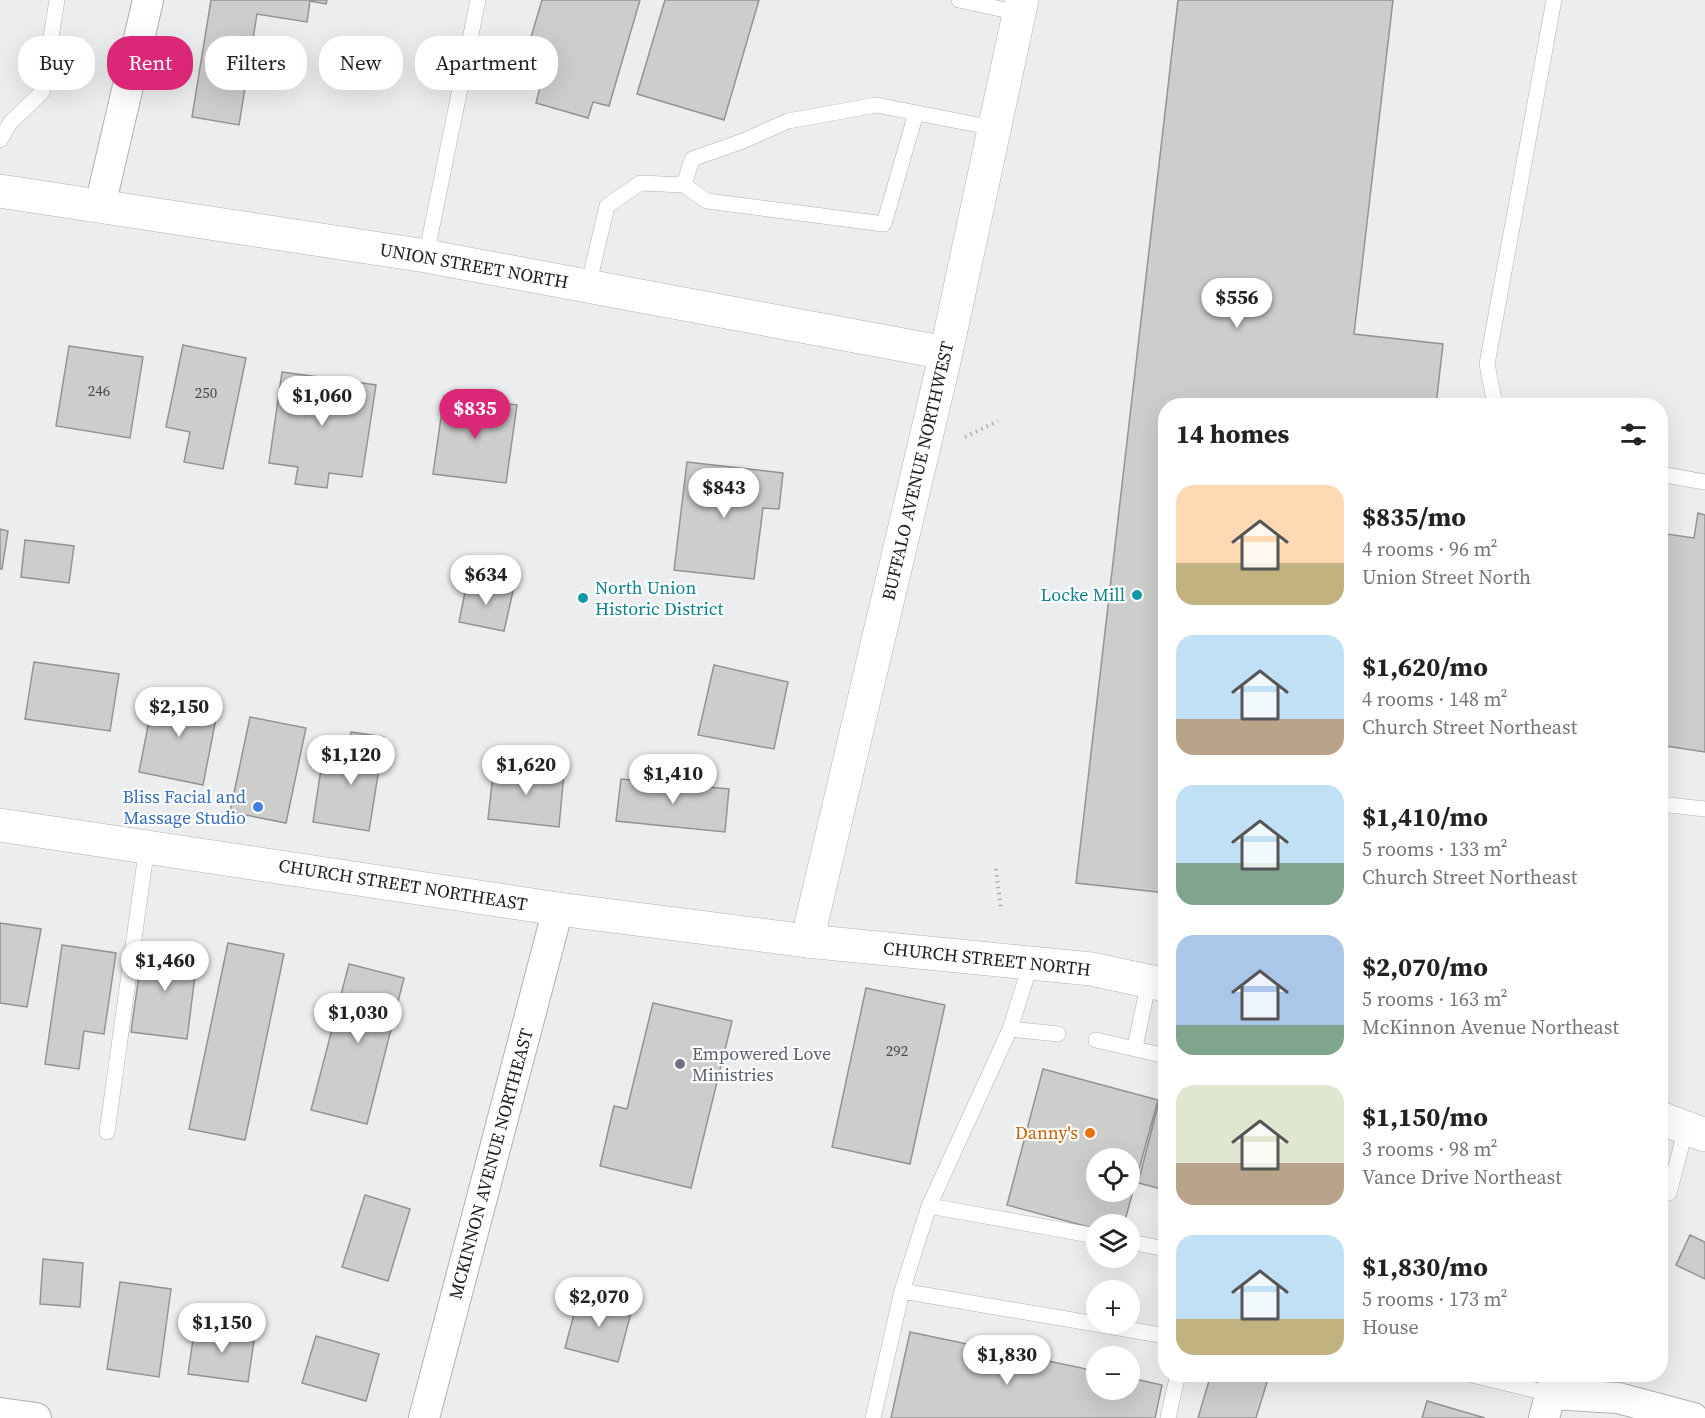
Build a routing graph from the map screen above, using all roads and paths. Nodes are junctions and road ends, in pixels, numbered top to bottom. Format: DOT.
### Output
graph roads {
  1 [pos="57,0"];
  2 [pos="148,0"];
  3 [pos="478,0"];
  4 [pos="959,0"];
  5 [pos="1554,0"];
  6 [pos="1020,7"];
  7 [pos="916,113"];
  8 [pos="994,128"];
  9 [pos="0,140"];
  10 [pos="684,184"];
  11 [pos="0,191"];
  12 [pos="100,206"];
  13 [pos="426,256"];
  14 [pos="588,287"];
  15 [pos="946,353"];
  16 [pos="1494,398"];
  17 [pos="998,421"];
  18 [pos="965,437"];
  19 [pos="1668,475"];
  20 [pos="1705,482"];
  21 [pos="1668,805"];
  22 [pos="1705,809"];
  23 [pos="0,825"];
  24 [pos="147,846"];
  25 [pos="996,869"];
  26 [pos="558,909"];
  27 [pos="1001,910"];
  28 [pos="807,940"];
  29 [pos="1031,963"];
  30 [pos="1157,983"];
  31 [pos="1010,1029"];
  32 [pos="1058,1034"];
  33 [pos="1096,1040"];
  34 [pos="1135,1047"];
  35 [pos="1158,1054"];
  36 [pos="1684,1127"];
  37 [pos="107,1132"];
  38 [pos="1668,1193"];
  39 [pos="930,1206"];
  40 [pos="1086,1234"];
  41 [pos="1140,1244"];
  42 [pos="1158,1247"];
  43 [pos="902,1291"];
  44 [pos="1158,1335"];
  45 [pos="1176,1382"];
  46 [pos="1499,1382"];
  47 [pos="1550,1395"];
  48 [pos="0,1413"];
  49 [pos="36,1418"];
  50 [pos="424,1418"];
  51 [pos="873,1418"];
  52 [pos="1168,1418"];
  53 [pos="1693,1418"];
  1 -- 9 [label="lane"];
  2 -- 12 [label="street"];
  3 -- 13 [label="lane"];
  4 -- 6 [label="lane"];
  5 -- 16 [label="lane"];
  6 -- 8 [label="street, BUFFALO AVENUE NORTHWEST"];
  7 -- 8 [label="lane"];
  7 -- 10 [label="lane"];
  7 -- 10 [label="lane"];
  8 -- 15 [label="street, BUFFALO AVENUE NORTHWEST"];
  10 -- 14 [label="lane"];
  11 -- 12 [label="street, UNION STREET NORTH"];
  12 -- 13 [label="street, UNION STREET NORTH"];
  13 -- 14 [label="street, UNION STREET NORTH"];
  14 -- 15 [label="street, UNION STREET NORTH"];
  15 -- 28 [label="street, BUFFALO AVENUE NORTHWEST"];
  17 -- 18 [label="path"];
  19 -- 20 [label="lane"];
  21 -- 22 [label="lane"];
  23 -- 24 [label="street, CHURCH STREET NORTHEAST"];
  24 -- 26 [label="street, CHURCH STREET NORTHEAST"];
  24 -- 37 [label="lane"];
  25 -- 27 [label="path"];
  26 -- 28 [label="street, CHURCH STREET NORTHEAST"];
  26 -- 50 [label="street, MCKINNON AVENUE NORTHEAST"];
  28 -- 29 [label="street, CHURCH STREET NORTH"];
  29 -- 30 [label="street, CHURCH STREET NORTH"];
  29 -- 31 [label="lane"];
  30 -- 34 [label="lane"];
  31 -- 32 [label="lane"];
  31 -- 39 [label="lane"];
  33 -- 34 [label="lane"];
  34 -- 35 [label="lane"];
  36 -- 38 [label="lane"];
  39 -- 40 [label="lane"];
  39 -- 43 [label="lane"];
  41 -- 42 [label="lane"];
  43 -- 44 [label="lane"];
  43 -- 51 [label="lane"];
  45 -- 52 [label="lane"];
  46 -- 47 [label="lane"];
  47 -- 53 [label="street"];
  48 -- 49 [label="street"];
}
